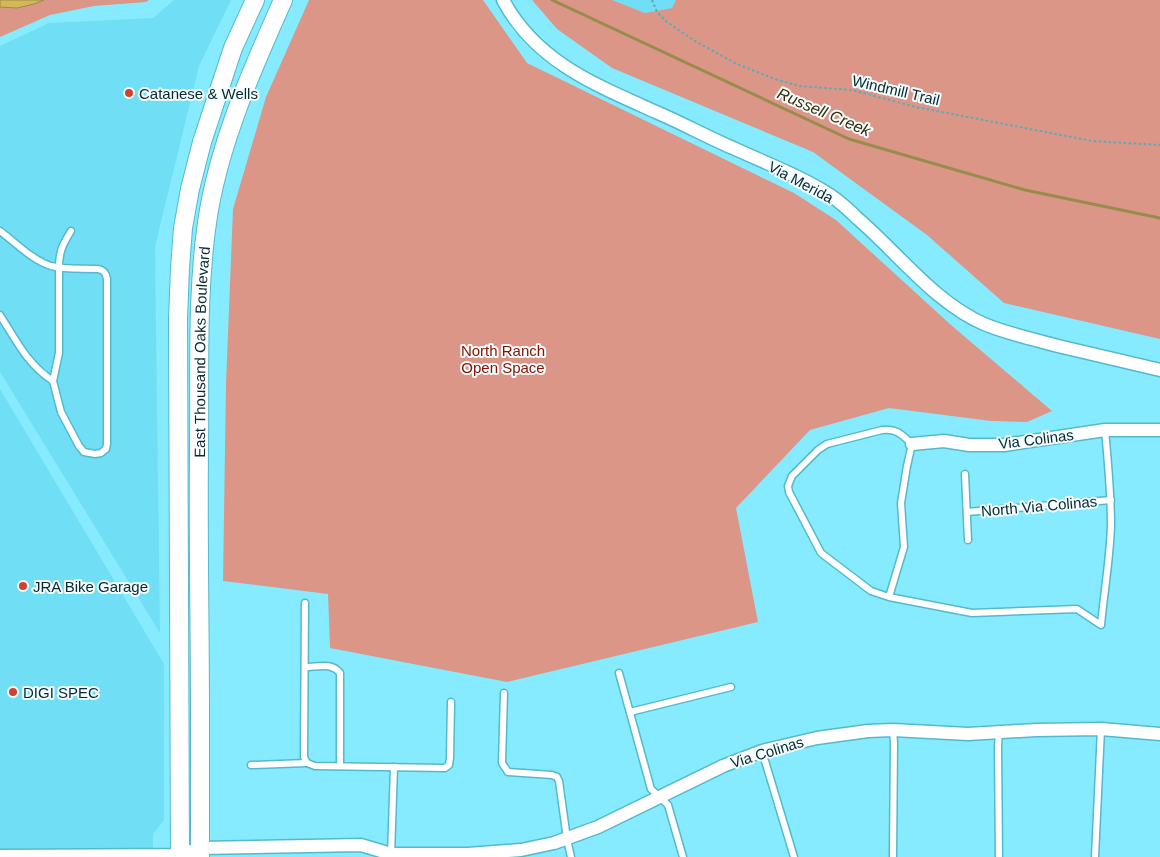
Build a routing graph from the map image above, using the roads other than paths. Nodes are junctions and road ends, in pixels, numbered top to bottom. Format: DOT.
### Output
graph roads {
  1 [pos="255,0"];
  2 [pos="283,0"];
  3 [pos="503,0"];
  4 [pos="183,228"];
  5 [pos="0,231"];
  6 [pos="72,231"];
  7 [pos="59,267"];
  8 [pos="0,315"];
  9 [pos="200,341"];
  10 [pos="1160,370"];
  11 [pos="53,381"];
  12 [pos="1105,430"];
  13 [pos="1160,430"];
  14 [pos="912,444"];
  15 [pos="965,474"];
  16 [pos="1111,500"];
  17 [pos="967,512"];
  18 [pos="968,540"];
  19 [pos="889,597"];
  20 [pos="305,603"];
  21 [pos="305,667"];
  22 [pos="619,673"];
  23 [pos="731,687"];
  24 [pos="504,693"];
  25 [pos="452,702"];
  26 [pos="630,712"];
  27 [pos="1101,729"];
  28 [pos="893,730"];
  29 [pos="999,733"];
  30 [pos="1160,734"];
  31 [pos="762,751"];
  32 [pos="307,762"];
  33 [pos="251,765"];
  34 [pos="340,766"];
  35 [pos="394,767"];
  36 [pos="659,798"];
  37 [pos="566,839"];
  38 [pos="200,853"];
  39 [pos="4,856"];
  40 [pos="96,856"];
  41 [pos="181,856"];
  42 [pos="389,856"];
  43 [pos="468,856"];
  44 [pos="571,857"];
  45 [pos="683,857"];
  46 [pos="794,857"];
  47 [pos="893,857"];
  48 [pos="999,857"];
  49 [pos="1095,857"];
  1 -- 4 [label="main road, East Thousand Oaks Boulevard"];
  2 -- 9 [label="main road, East Thousand Oaks Boulevard"];
  3 -- 10 [label="street, Via Merida"];
  4 -- 9 [label="main road"];
  4 -- 41 [label="main road, East Thousand Oaks Boulevard"];
  5 -- 7 [label="lane"];
  6 -- 7 [label="lane"];
  7 -- 11 [label="lane"];
  7 -- 11 [label="lane"];
  8 -- 11 [label="lane"];
  9 -- 38 [label="main road, East Thousand Oaks Boulevard"];
  12 -- 13 [label="street, Via Colinas"];
  12 -- 14 [label="street, Via Colinas"];
  12 -- 16 [label="lane, North Via Colinas"];
  14 -- 19 [label="lane"];
  14 -- 19 [label="lane, North Via Colinas"];
  15 -- 17 [label="lane"];
  16 -- 17 [label="lane, North Via Colinas"];
  16 -- 19 [label="lane, North Via Colinas"];
  17 -- 18 [label="lane"];
  20 -- 21 [label="lane"];
  21 -- 32 [label="lane"];
  21 -- 34 [label="lane"];
  22 -- 26 [label="lane"];
  23 -- 26 [label="lane"];
  24 -- 37 [label="lane"];
  25 -- 35 [label="lane"];
  26 -- 36 [label="lane"];
  27 -- 29 [label="street, Via Colinas"];
  27 -- 30 [label="street, Via Colinas"];
  27 -- 49 [label="lane"];
  28 -- 29 [label="street, Via Colinas"];
  28 -- 31 [label="street, Via Colinas"];
  28 -- 47 [label="lane"];
  29 -- 48 [label="lane"];
  31 -- 36 [label="street, Via Colinas"];
  31 -- 46 [label="lane"];
  32 -- 33 [label="lane"];
  32 -- 34 [label="lane"];
  34 -- 35 [label="lane"];
  35 -- 42 [label="lane"];
  36 -- 37 [label="street, Via Colinas"];
  36 -- 45 [label="lane"];
  37 -- 43 [label="street, Via Colinas"];
  37 -- 44 [label="lane"];
  38 -- 41 [label="street, Via Colinas"];
  38 -- 42 [label="street, Via Colinas"];
  39 -- 40 [label="street, Via Colinas"];
  40 -- 41 [label="street, Via Colinas"];
  42 -- 43 [label="street, Via Colinas"];
}
